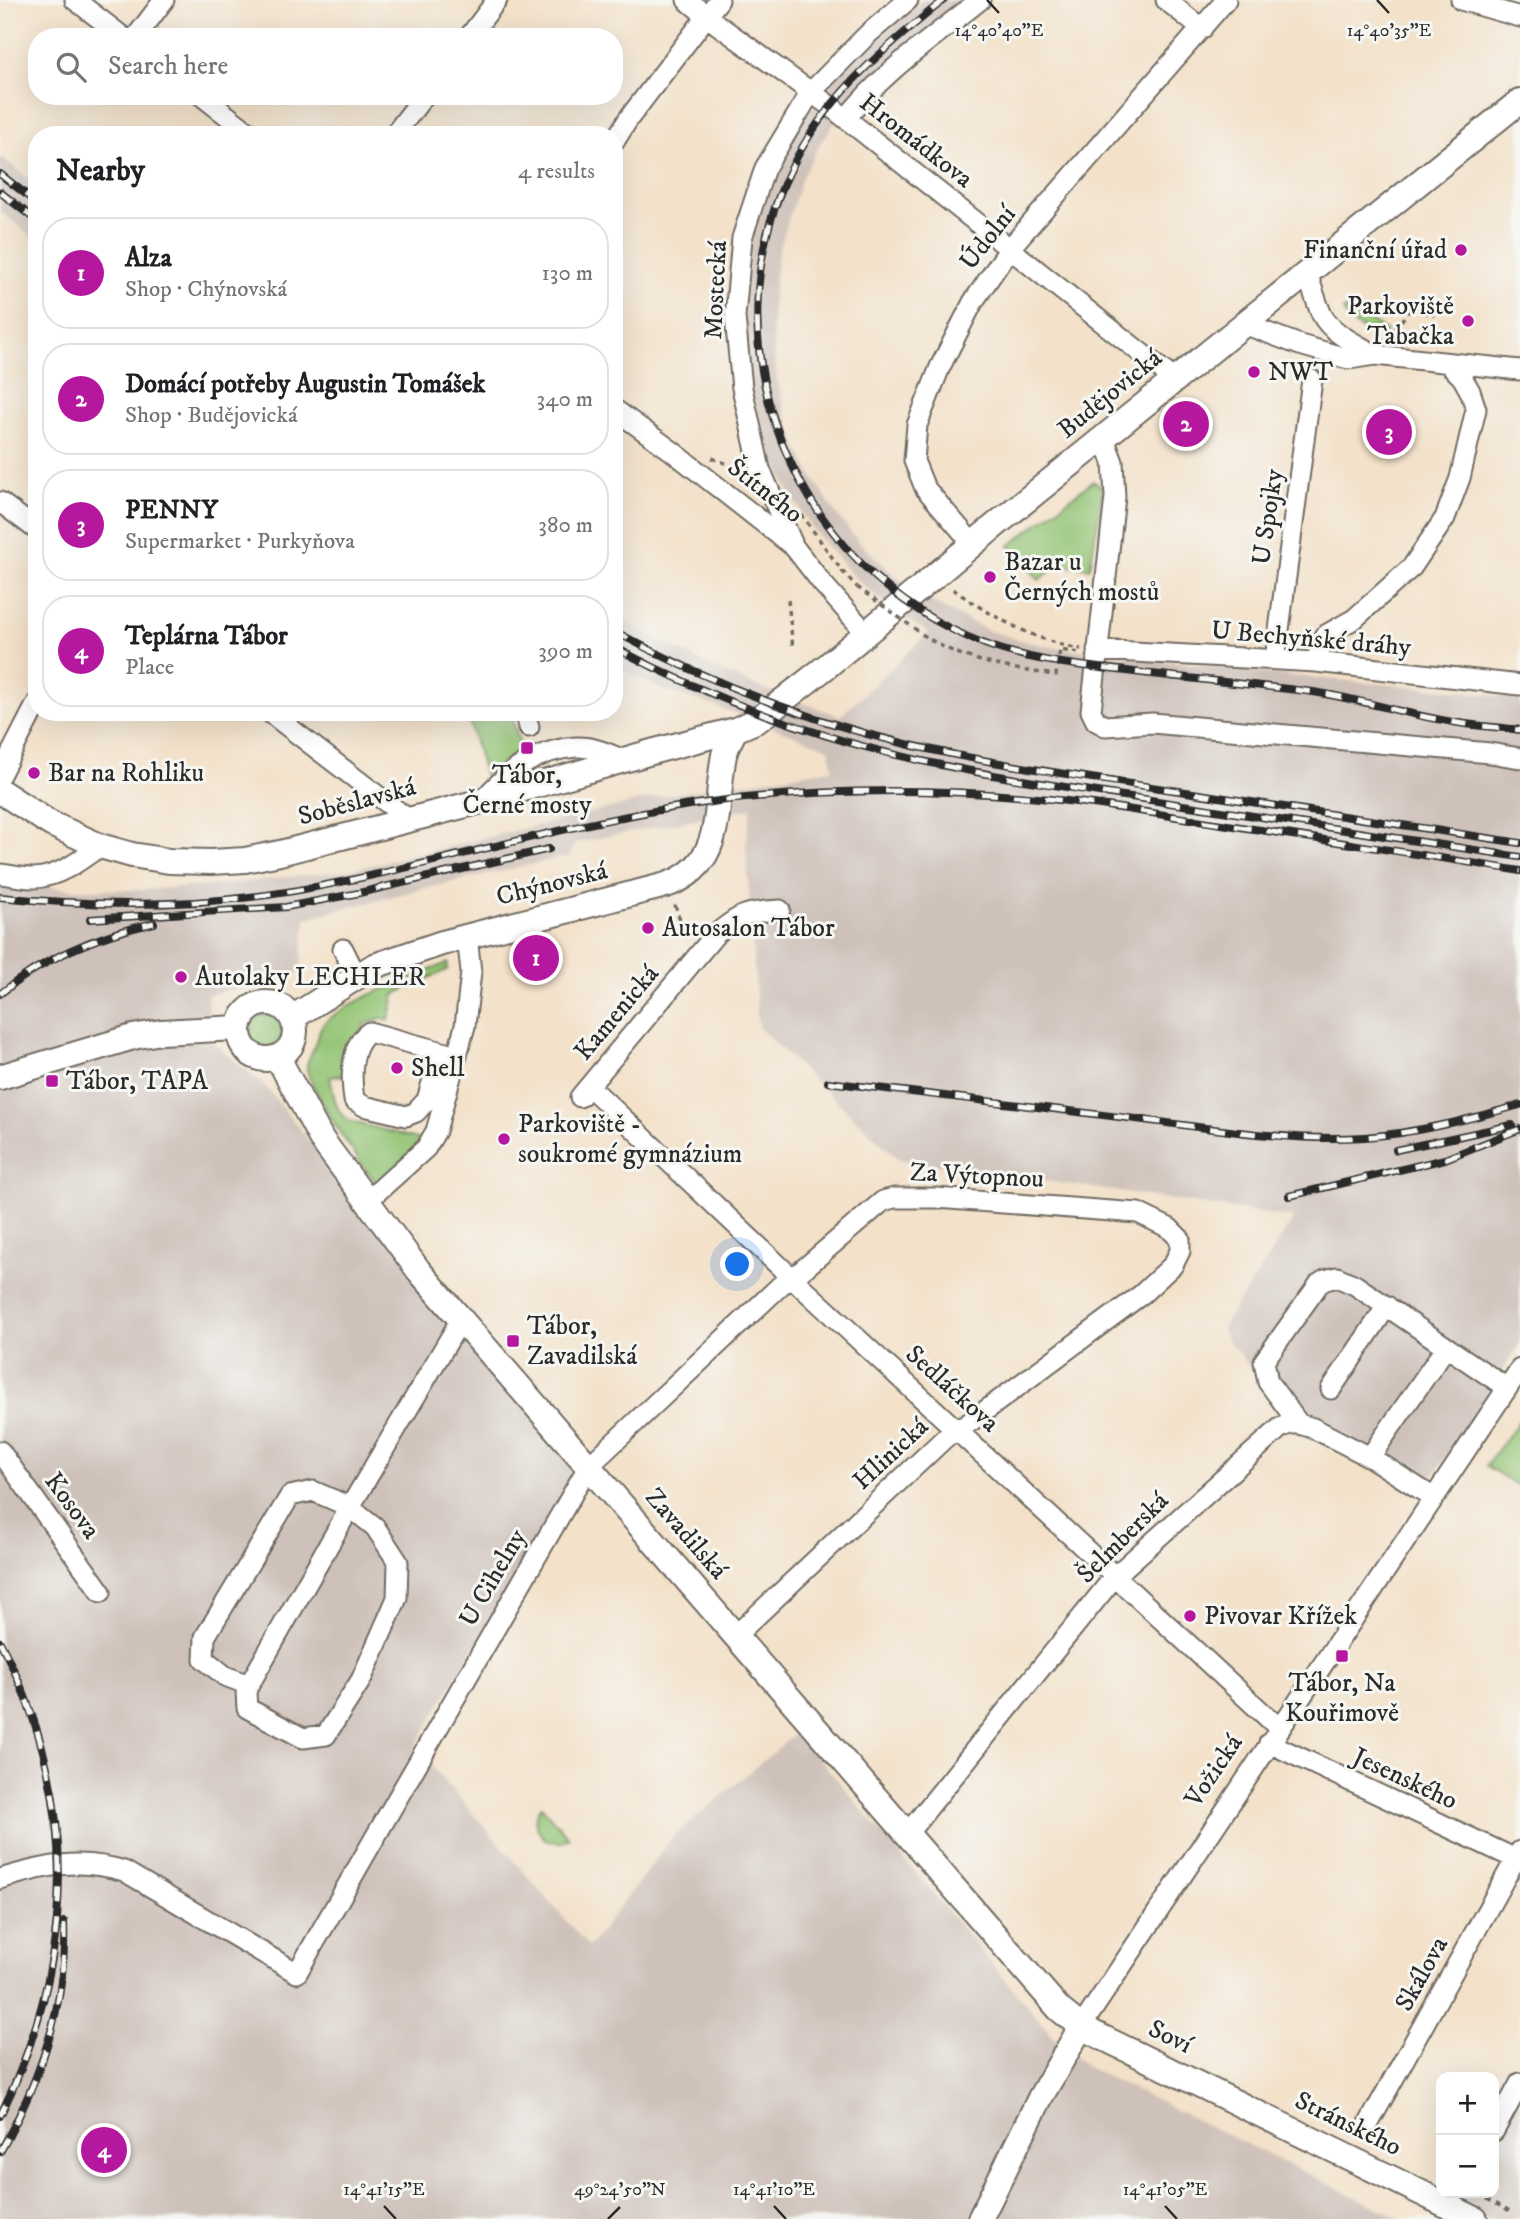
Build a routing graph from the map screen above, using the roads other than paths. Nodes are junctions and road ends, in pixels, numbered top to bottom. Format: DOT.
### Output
graph roads {
  1 [pos="75,0"];
  2 [pos="164,0"];
  3 [pos="497,0"];
  4 [pos="687,0"];
  5 [pos="719,0"];
  6 [pos="908,0"];
  7 [pos="980,0"];
  8 [pos="1166,0"];
  9 [pos="1226,0"];
  10 [pos="1461,0"];
  11 [pos="707,16"];
  12 [pos="1520,17"];
  13 [pos="111,28"];
  14 [pos="143,28"];
  15 [pos="476,28"];
  16 [pos="1202,29"];
  17 [pos="811,92"];
  18 [pos="1520,101"];
  19 [pos="214,105"];
  20 [pos="417,105"];
  21 [pos="846,119"];
  22 [pos="240,126"];
  23 [pos="401,126"];
  24 [pos="623,128"];
  25 [pos="1010,248"];
  26 [pos="1307,273"];
  27 [pos="1244,324"];
  28 [pos="1375,355"];
  29 [pos="1448,363"];
  30 [pos="1520,370"];
  31 [pos="1175,380"];
  32 [pos="1312,380"];
  33 [pos="623,416"];
  34 [pos="1104,438"];
  35 [pos="0,502"];
  36 [pos="28,523"];
  37 [pos="973,544"];
  38 [pos="794,547"];
  39 [pos="866,633"];
  40 [pos="1090,650"];
  41 [pos="1275,660"];
  42 [pos="1316,662"];
  43 [pos="1520,685"];
  44 [pos="28,721"];
  45 [pos="281,721"];
  46 [pos="735,730"];
  47 [pos="1520,758"];
  48 [pos="0,775"];
  49 [pos="0,791"];
  50 [pos="408,819"];
  51 [pos="100,846"];
  52 [pos="0,874"];
  53 [pos="780,910"];
  54 [pos="467,936"];
  55 [pos="343,949"];
  56 [pos="357,977"];
  57 [pos="292,1018"];
  58 [pos="239,1028"];
  59 [pos="449,1054"];
  60 [pos="278,1058"];
  61 [pos="0,1077"];
  62 [pos="585,1092"];
  63 [pos="366,1202"];
  64 [pos="1180,1240"];
  65 [pos="792,1278"];
  66 [pos="1387,1306"];
  67 [pos="460,1320"];
  68 [pos="1446,1346"];
  69 [pos="1520,1369"];
  70 [pos="1507,1388"];
  71 [pos="1331,1389"];
  72 [pos="1298,1424"];
  73 [pos="958,1430"];
  74 [pos="0,1451"];
  75 [pos="1370,1457"];
  76 [pos="588,1467"];
  77 [pos="1434,1497"];
  78 [pos="350,1507"];
  79 [pos="1115,1576"];
  80 [pos="101,1592"];
  81 [pos="735,1636"];
  82 [pos="248,1685"];
  83 [pos="1274,1735"];
  84 [pos="906,1834"];
  85 [pos="1519,1857"];
  86 [pos="0,1879"];
  87 [pos="1081,2027"];
  88 [pos="1520,2083"];
  89 [pos="1233,2101"];
  90 [pos="1514,2109"];
  91 [pos="1369,2123"];
  92 [pos="1499,2126"];
  93 [pos="1457,2200"];
  94 [pos="1478,2208"];
  95 [pos="980,2219"];
  1 -- 13 [label="street"];
  2 -- 14 [label="street"];
  3 -- 15 [label="street"];
  4 -- 11 [label="street, Hromádkova"];
  5 -- 11 [label="street"];
  6 -- 17 [label="street, Mostecká"];
  7 -- 21 [label="street"];
  8 -- 16 [label="street"];
  9 -- 16 [label="street, Údolní"];
  10 -- 12 [label="street"];
  11 -- 17 [label="street, Hromádkova"];
  11 -- 24 [label="street"];
  16 -- 25 [label="street, Údolní"];
  17 -- 21 [label="street, Hromádkova"];
  17 -- 38 [label="street, Mostecká"];
  18 -- 26 [label="main road, Budějovická"];
  19 -- 22 [label="street"];
  20 -- 23 [label="street"];
  21 -- 25 [label="street, Hromádkova"];
  25 -- 31 [label="street, Hromádkova"];
  25 -- 37 [label="street, Údolní"];
  26 -- 27 [label="main road, Budějovická"];
  26 -- 28 [label="street"];
  27 -- 28 [label="street"];
  27 -- 31 [label="main road, Budějovická"];
  28 -- 29 [label="street"];
  29 -- 30 [label="street"];
  29 -- 42 [label="street"];
  31 -- 34 [label="main road, Budějovická"];
  32 -- 41 [label="street, U Spojky"];
  33 -- 38 [label="street, Štítného"];
  34 -- 37 [label="main road, Budějovická"];
  34 -- 40 [label="street"];
  35 -- 36 [label="street"];
  37 -- 39 [label="main road, Budějovická"];
  38 -- 39 [label="street, Štítného"];
  39 -- 46 [label="main road, Budějovická"];
  40 -- 41 [label="street, U Bechyňské dráhy"];
  40 -- 47 [label="street"];
  41 -- 42 [label="street, U Bechyňské dráhy"];
  42 -- 43 [label="street, U Bechyňské dráhy"];
  44 -- 48 [label="street"];
  45 -- 50 [label="street"];
  46 -- 50 [label="main road, Soběslavská"];
  46 -- 54 [label="main road, Chýnovská"];
  49 -- 51 [label="main road, Soběslavská"];
  50 -- 51 [label="main road, Soběslavská"];
  51 -- 52 [label="street"];
  53 -- 62 [label="street, Kamenická"];
  54 -- 56 [label="main road, Chýnovská"];
  54 -- 59 [label="street"];
  55 -- 56 [label="street"];
  56 -- 57 [label="main road, Chýnovská"];
  57 -- 58 [label="main road"];
  57 -- 60 [label="main road"];
  58 -- 60 [label="main road"];
  58 -- 61 [label="main road"];
  59 -- 59 [label="street"];
  59 -- 63 [label="street"];
  60 -- 63 [label="main road, Zavadilská"];
  62 -- 65 [label="street, Sedláčkova"];
  63 -- 67 [label="main road, Zavadilská"];
  64 -- 65 [label="street, Za Výtopnou"];
  64 -- 73 [label="street, Hlinická"];
  65 -- 73 [label="street, Sedláčkova"];
  65 -- 76 [label="street, U Cihelny"];
  66 -- 68 [label="street"];
  66 -- 71 [label="street"];
  66 -- 72 [label="street"];
  67 -- 76 [label="main road, Zavadilská"];
  67 -- 78 [label="street"];
  68 -- 70 [label="street"];
  68 -- 75 [label="street"];
  69 -- 70 [label="street, Vožická"];
  70 -- 77 [label="street, Vožická"];
  72 -- 75 [label="street"];
  72 -- 79 [label="street, Šelmberská"];
  73 -- 79 [label="street, Sedláčkova"];
  73 -- 81 [label="street, Hlinická"];
  74 -- 80 [label="street, Kosova"];
  75 -- 77 [label="street"];
  76 -- 81 [label="main road, Zavadilská"];
  76 -- 86 [label="street, U Cihelny"];
  77 -- 83 [label="street, Vožická"];
  78 -- 82 [label="street"];
  78 -- 82 [label="street"];
  78 -- 82 [label="street"];
  79 -- 83 [label="street, Sedláčkova"];
  79 -- 84 [label="street, Šelmberská"];
  81 -- 84 [label="main road, Zavadilská"];
  83 -- 85 [label="street, Jesenského"];
  83 -- 87 [label="street, Vožická"];
  84 -- 87 [label="main road, Zavadilská"];
  85 -- 91 [label="street, Skálova"];
  87 -- 89 [label="main road, Soví"];
  87 -- 95 [label="main road, Vožická"];
  88 -- 90 [label="street"];
  89 -- 93 [label="main road, Stránského"];
  90 -- 92 [label="street"];
  93 -- 94 [label="main road, Stránského"];
}
